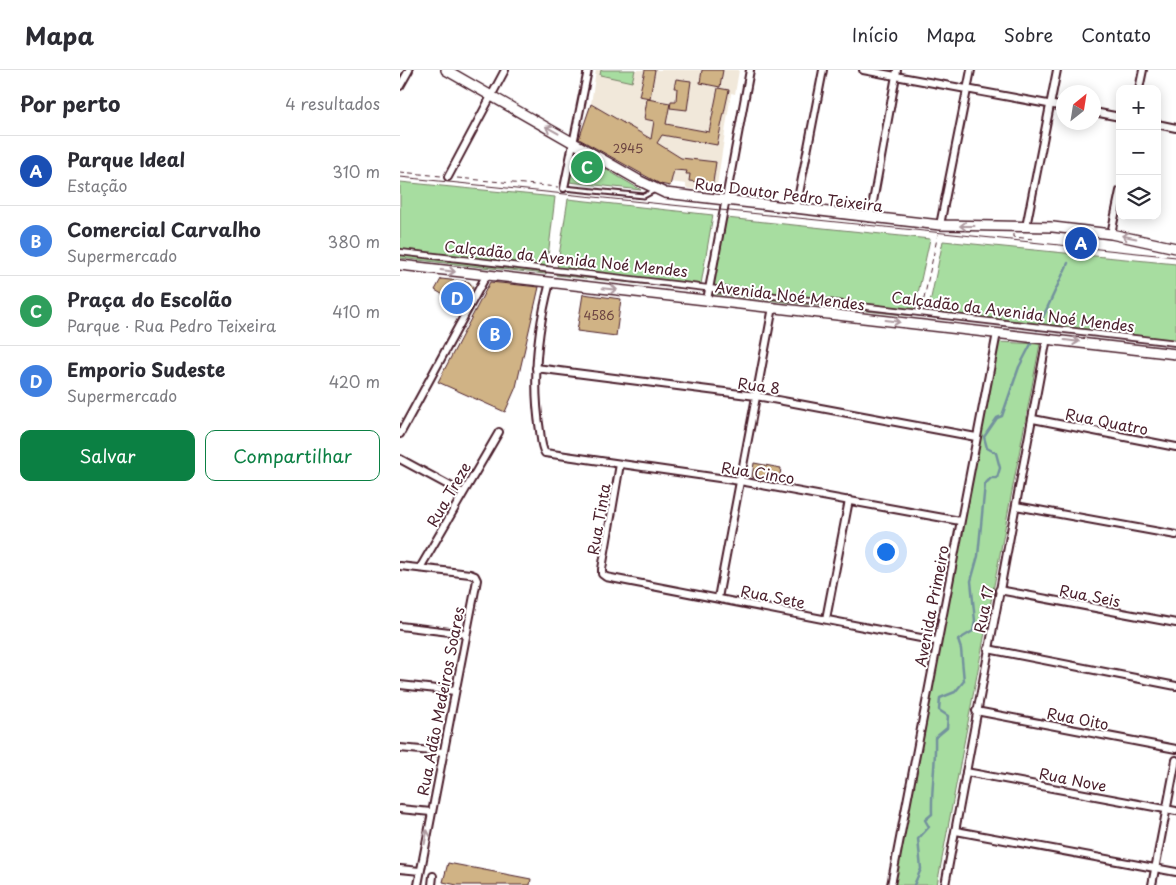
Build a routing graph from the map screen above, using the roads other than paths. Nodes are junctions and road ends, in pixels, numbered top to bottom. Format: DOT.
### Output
graph roads {
  1 [pos="409,70"];
  2 [pos="446,70"];
  3 [pos="505,70"];
  4 [pos="588,70"];
  5 [pos="750,70"];
  6 [pos="822,70"];
  7 [pos="863,70"];
  8 [pos="971,70"];
  9 [pos="1057,70"];
  10 [pos="1143,70"];
  11 [pos="896,73"];
  12 [pos="1140,85"];
  13 [pos="400,86"];
  14 [pos="967,89"];
  15 [pos="491,96"];
  16 [pos="1050,105"];
  17 [pos="1056,106"];
  18 [pos="1101,113"];
  19 [pos="1116,116"];
  20 [pos="1161,125"];
  21 [pos="1176,128"];
  22 [pos="574,142"];
  23 [pos="448,177"];
  24 [pos="564,188"];
  25 [pos="655,189"];
  26 [pos="724,200"];
  27 [pos="796,209"];
  28 [pos="1116,210"];
  29 [pos="870,218"];
  30 [pos="940,226"];
  31 [pos="1026,226"];
  32 [pos="1111,234"];
  33 [pos="1176,248"];
  34 [pos="400,252"];
  35 [pos="400,265"];
  36 [pos="486,276"];
  37 [pos="550,282"];
  38 [pos="709,287"];
  39 [pos="707,300"];
  40 [pos="773,307"];
  41 [pos="998,333"];
  42 [pos="1047,338"];
  43 [pos="1176,343"];
  44 [pos="1176,354"];
  45 [pos="536,368"];
  46 [pos="756,396"];
  47 [pos="1033,419"];
  48 [pos="499,432"];
  49 [pos="400,434"];
  50 [pos="976,437"];
  51 [pos="1176,447"];
  52 [pos="400,459"];
  53 [pos="620,464"];
  54 [pos="740,481"];
  55 [pos="463,493"];
  56 [pos="849,500"];
  57 [pos="1016,506"];
  58 [pos="960,521"];
  59 [pos="1176,536"];
  60 [pos="400,566"];
  61 [pos="420,568"];
  62 [pos="606,577"];
  63 [pos="1000,590"];
  64 [pos="718,598"];
  65 [pos="826,619"];
  66 [pos="1176,623"];
  67 [pos="400,626"];
  68 [pos="466,634"];
  69 [pos="936,641"];
  70 [pos="988,649"];
  71 [pos="400,685"];
  72 [pos="1176,686"];
  73 [pos="455,691"];
  74 [pos="976,711"];
  75 [pos="400,748"];
  76 [pos="1176,749"];
  77 [pos="442,752"];
  78 [pos="1176,760"];
  79 [pos="966,772"];
  80 [pos="400,809"];
  81 [pos="1166,810"];
  82 [pos="1176,811"];
  83 [pos="431,812"];
  84 [pos="956,831"];
  85 [pos="1155,868"];
  86 [pos="400,869"];
  87 [pos="420,871"];
  88 [pos="1176,872"];
  89 [pos="433,876"];
  90 [pos="418,885"];
  91 [pos="432,885"];
  92 [pos="890,885"];
  93 [pos="945,885"];
  94 [pos="1152,885"];
  1 -- 13 [label="street"];
  2 -- 15 [label="main road"];
  3 -- 15 [label="street"];
  4 -- 22 [label="street"];
  5 -- 26 [label="street"];
  6 -- 27 [label="street"];
  7 -- 11 [label="street"];
  8 -- 14 [label="street"];
  9 -- 16 [label="street"];
  10 -- 12 [label="street"];
  11 -- 14 [label="street"];
  11 -- 29 [label="street"];
  14 -- 16 [label="street"];
  14 -- 30 [label="street"];
  22 -- 15 [label="main road, one-way"];
  15 -- 23 [label="street"];
  16 -- 17 [label="street"];
  16 -- 31 [label="street"];
  18 -- 19 [label="street"];
  20 -- 21 [label="street"];
  22 -- 24 [label="street"];
  22 -- 25 [label="main road"];
  24 -- 25 [label="lane, Rua Doutor Pedro Teixeira"];
  25 -- 26 [label="main road, Rua Doutor Pedro Teixeira"];
  26 -- 27 [label="main road, Rua Doutor Pedro Teixeira"];
  26 -- 38 [label="street"];
  27 -- 29 [label="main road, Rua Doutor Pedro Teixeira"];
  28 -- 32 [label="street"];
  29 -- 30 [label="main road, Rua Doutor Pedro Teixeira"];
  31 -- 30 [label="main road, Rua Doutor Pedro Teixeira, one-way"];
  31 -- 32 [label="main road, Rua Doutor Pedro Teixeira"];
  33 -- 32 [label="main road, Rua Doutor Pedro Teixeira, one-way"];
  34 -- 38 [label="street, Calçadão da Avenida Noé Mendes"];
  35 -- 36 [label="main road, Avenida Noé Mendes, one-way"];
  36 -- 37 [label="main road, Avenida Noé Mendes"];
  36 -- 49 [label="street"];
  37 -- 39 [label="main road, Avenida Noé Mendes, one-way"];
  37 -- 45 [label="street"];
  38 -- 39 [label="street"];
  38 -- 43 [label="street, Calçadão da Avenida Noé Mendes"];
  39 -- 40 [label="main road, Avenida Noé Mendes"];
  40 -- 41 [label="main road, Avenida Noé Mendes, one-way"];
  40 -- 46 [label="street"];
  41 -- 42 [label="main road, Avenida Noé Mendes"];
  41 -- 50 [label="street, Avenida Primeiro"];
  42 -- 44 [label="main road, Avenida Noé Mendes, one-way"];
  42 -- 47 [label="street, Rua 17"];
  45 -- 46 [label="street, Rua 8"];
  45 -- 53 [label="street, Rua Cinco"];
  46 -- 50 [label="street, Rua 8"];
  46 -- 54 [label="street"];
  47 -- 51 [label="street, Rua Quatro"];
  47 -- 57 [label="street, Rua 17"];
  48 -- 55 [label="street, Rua Treze"];
  50 -- 58 [label="street, Avenida Primeiro"];
  52 -- 55 [label="street"];
  53 -- 54 [label="street, Rua Cinco"];
  53 -- 62 [label="street, Rua Tinta"];
  54 -- 56 [label="street, Rua Cinco"];
  54 -- 64 [label="street"];
  55 -- 61 [label="street, Rua Treze"];
  56 -- 58 [label="street, Rua Cinco"];
  56 -- 65 [label="street"];
  57 -- 59 [label="street"];
  57 -- 63 [label="street, Rua 17"];
  58 -- 69 [label="street, Avenida Primeiro"];
  60 -- 61 [label="street"];
  61 -- 68 [label="street, Rua Adão Medeiros Soares"];
  62 -- 64 [label="street, Rua Sete"];
  63 -- 66 [label="street, Rua Seis"];
  63 -- 70 [label="street, Rua 17"];
  64 -- 65 [label="street, Rua Sete"];
  65 -- 69 [label="street, Rua Sete"];
  67 -- 68 [label="street"];
  68 -- 73 [label="street, Rua Adão Medeiros Soares"];
  69 -- 92 [label="street, Avenida Primeiro"];
  70 -- 72 [label="street"];
  70 -- 74 [label="street, Rua 17"];
  71 -- 73 [label="street"];
  73 -- 77 [label="street, Rua Adão Medeiros Soares"];
  74 -- 76 [label="street, Rua Oito"];
  74 -- 79 [label="street, Rua 17"];
  75 -- 77 [label="street"];
  77 -- 83 [label="street, Rua Adão Medeiros Soares"];
  78 -- 81 [label="street"];
  79 -- 81 [label="street, Rua Nove"];
  79 -- 84 [label="street, Rua 17"];
  80 -- 83 [label="street"];
  81 -- 82 [label="street, Rua Nove"];
  81 -- 85 [label="street"];
  87 -- 83 [label="street, Rua Adão Medeiros Soares, one-way"];
  84 -- 85 [label="street"];
  84 -- 93 [label="street, Rua 17"];
  85 -- 88 [label="street"];
  85 -- 94 [label="street"];
  86 -- 87 [label="street"];
  87 -- 90 [label="street, Rua Adão Medeiros Soares"];
  89 -- 91 [label="street"];
}
